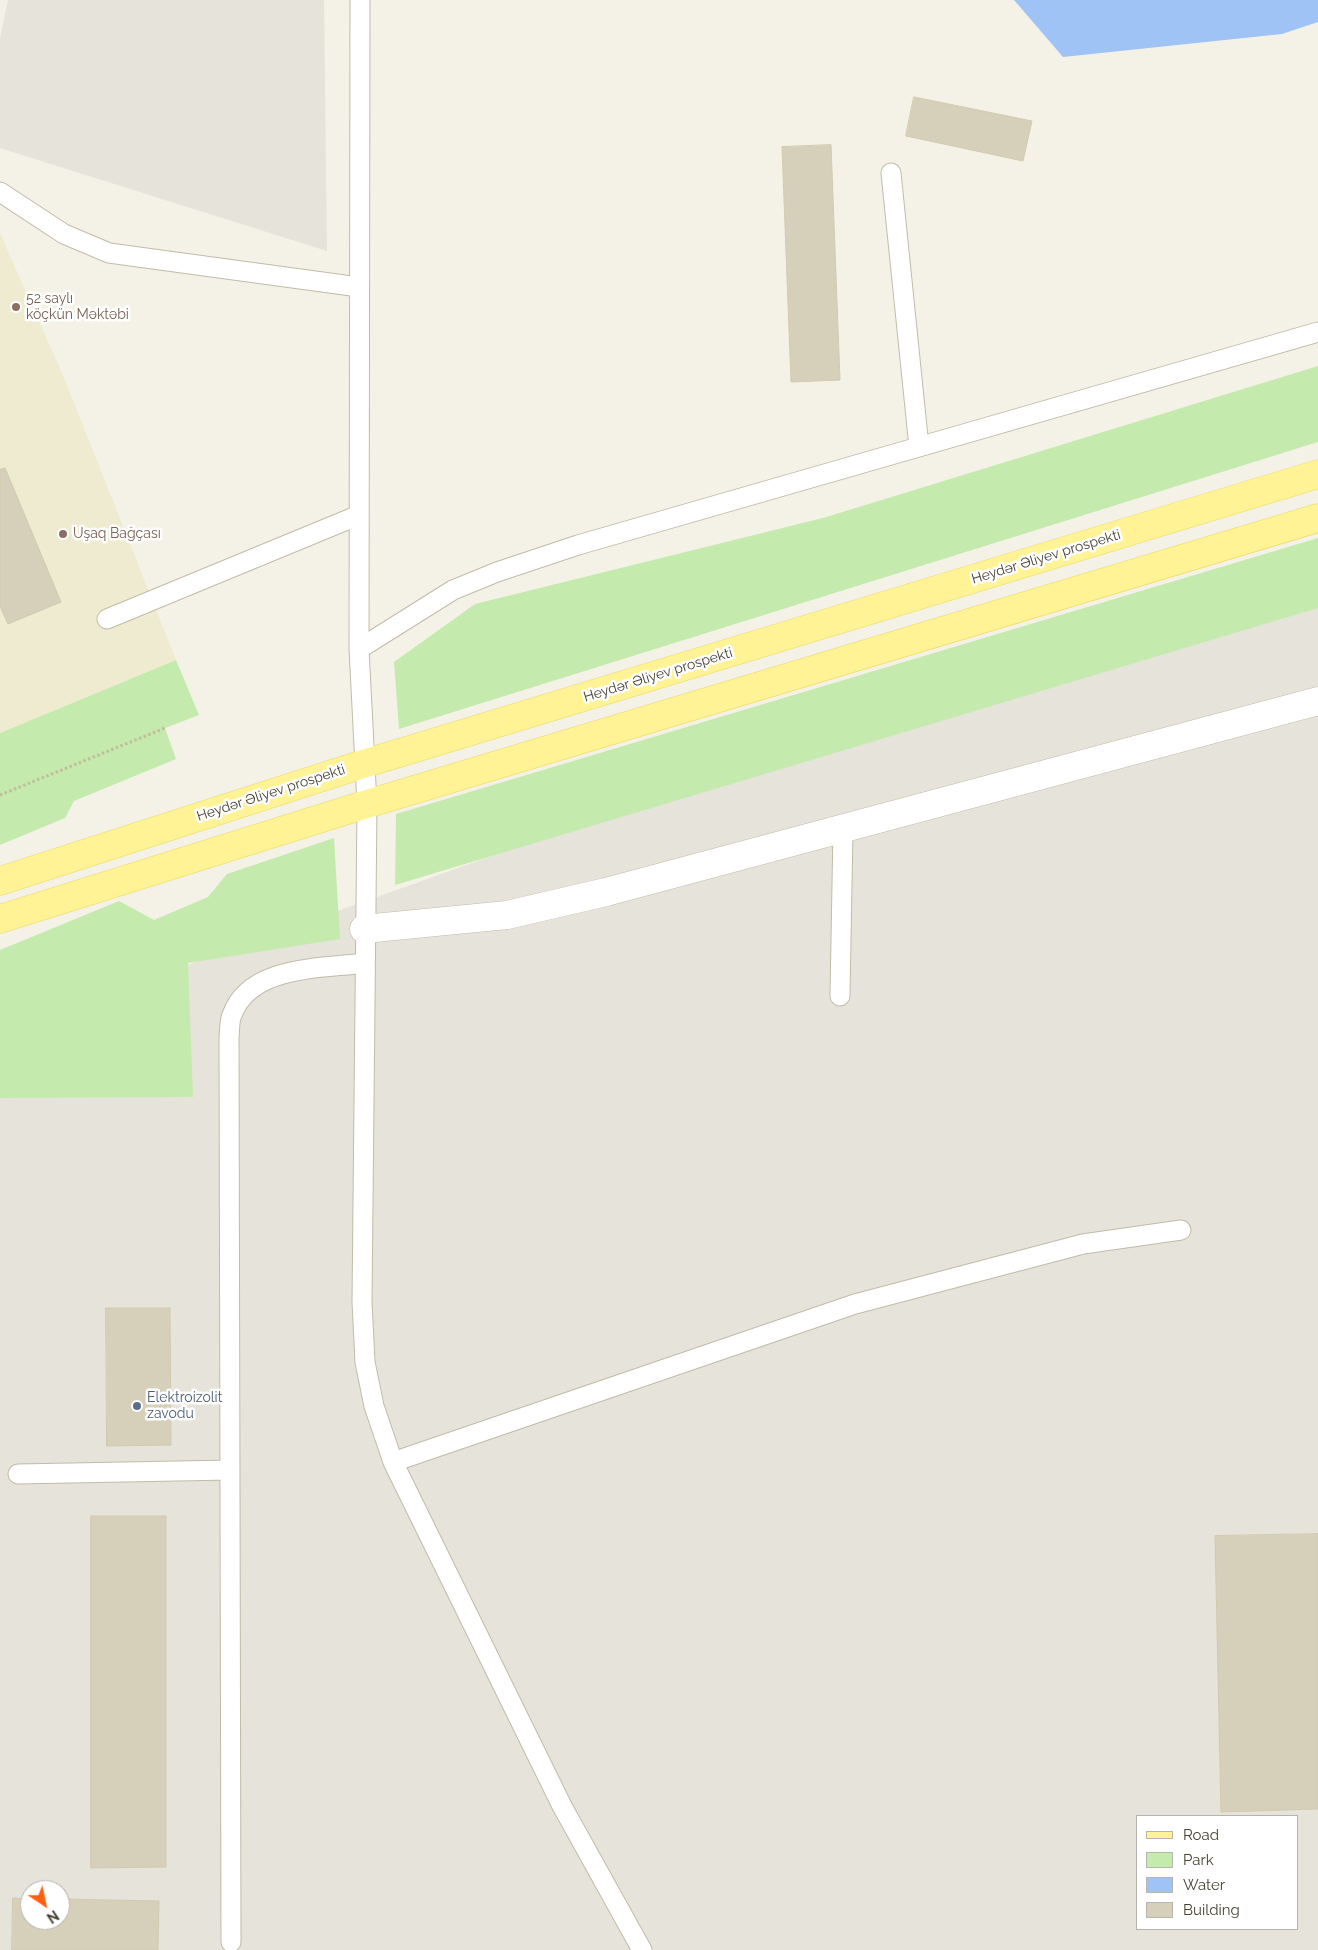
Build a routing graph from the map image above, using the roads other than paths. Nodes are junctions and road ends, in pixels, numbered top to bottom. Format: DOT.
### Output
graph roads {
  1 [pos="360,0"];
  2 [pos="891,173"];
  3 [pos="0,192"];
  4 [pos="360,287"];
  5 [pos="1318,332"];
  6 [pos="919,447"];
  7 [pos="1318,474"];
  8 [pos="359,515"];
  9 [pos="1318,518"];
  10 [pos="107,619"];
  11 [pos="359,649"];
  12 [pos="1318,700"];
  13 [pos="363,764"];
  14 [pos="367,804"];
  15 [pos="843,829"];
  16 [pos="0,881"];
  17 [pos="0,919"];
  18 [pos="364,929"];
  19 [pos="364,964"];
  20 [pos="840,996"];
  21 [pos="1181,1230"];
  22 [pos="393,1462"];
  23 [pos="230,1470"];
  24 [pos="18,1474"];
  25 [pos="231,1942"];
  26 [pos="642,1950"];
  1 -- 4 [label="lane"];
  2 -- 6 [label="lane"];
  3 -- 4 [label="lane"];
  4 -- 8 [label="lane"];
  5 -- 6 [label="lane"];
  6 -- 11 [label="lane"];
  7 -- 13 [label="main road, Heydər Əliyev prospekti"];
  8 -- 10 [label="lane"];
  8 -- 11 [label="lane"];
  9 -- 14 [label="main road"];
  11 -- 13 [label="lane"];
  12 -- 15 [label="street"];
  13 -- 14 [label="lane"];
  13 -- 16 [label="main road, Heydər Əliyev prospekti"];
  14 -- 17 [label="main road"];
  14 -- 18 [label="lane"];
  15 -- 18 [label="street"];
  15 -- 20 [label="lane"];
  18 -- 19 [label="lane"];
  19 -- 22 [label="lane"];
  19 -- 23 [label="lane"];
  21 -- 22 [label="lane"];
  22 -- 26 [label="lane"];
  23 -- 24 [label="lane"];
  23 -- 25 [label="lane"];
}
